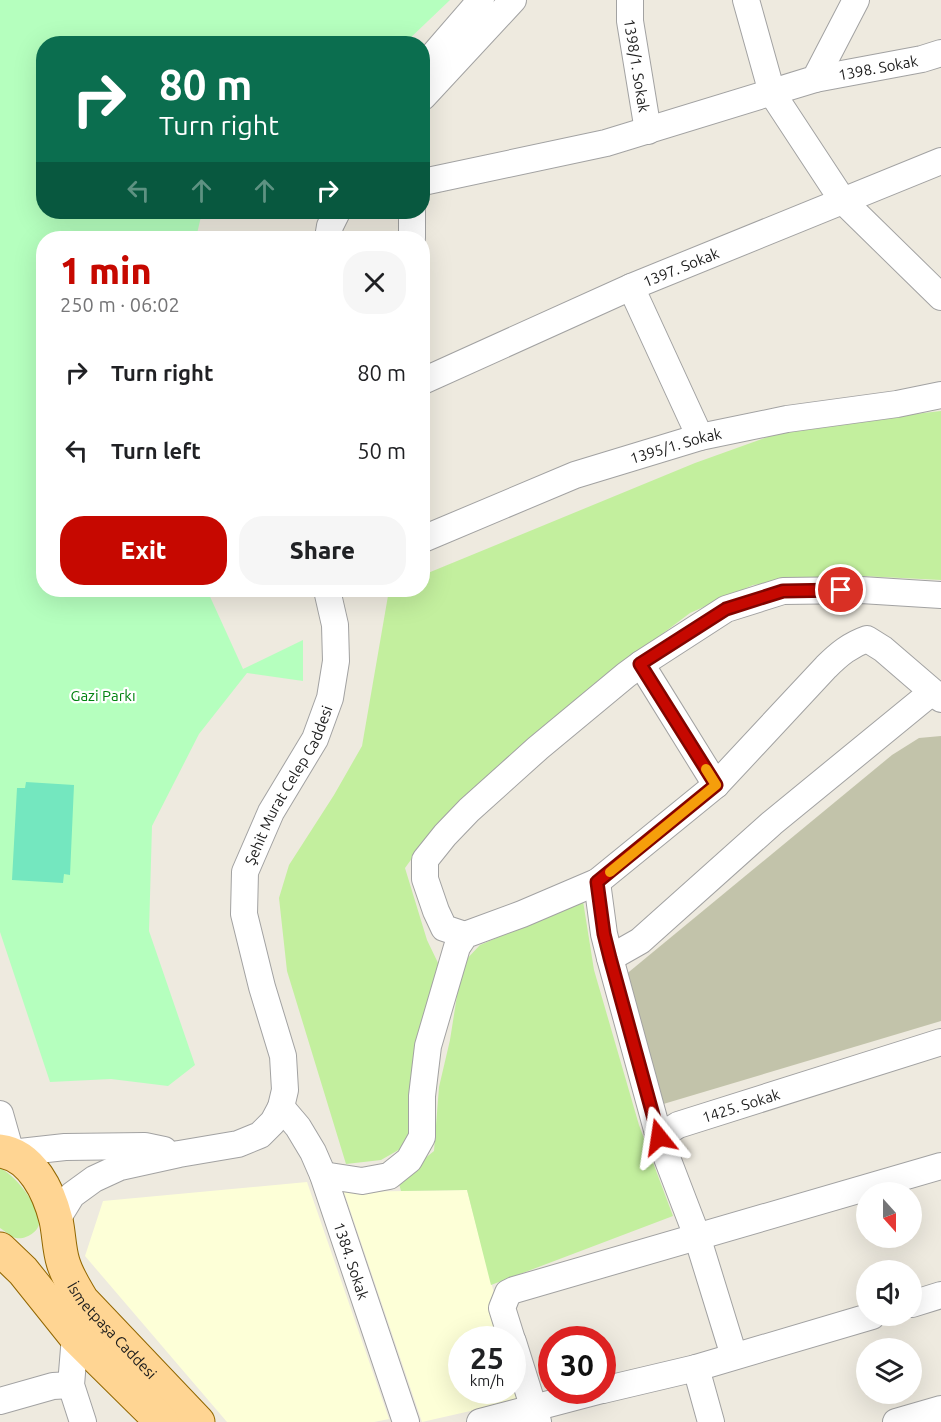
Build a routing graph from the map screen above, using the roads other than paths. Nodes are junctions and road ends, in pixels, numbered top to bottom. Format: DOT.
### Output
graph roads {
  1 [pos="481,0"];
  2 [pos="513,0"];
  3 [pos="630,0"];
  4 [pos="746,0"];
  5 [pos="856,0"];
  6 [pos="941,53"];
  7 [pos="430,58"];
  8 [pos="815,79"];
  9 [pos="430,89"];
  10 [pos="772,93"];
  11 [pos="648,131"];
  12 [pos="938,171"];
  13 [pos="430,181"];
  14 [pos="843,201"];
  15 [pos="631,287"];
  16 [pos="941,297"];
  17 [pos="430,378"];
  18 [pos="941,395"];
  19 [pos="700,437"];
  20 [pos="430,536"];
  21 [pos="941,596"];
  22 [pos="329,597"];
  23 [pos="640,664"];
  24 [pos="937,696"];
  25 [pos="716,785"];
  26 [pos="597,882"];
  27 [pos="465,935"];
  28 [pos="610,958"];
  29 [pos="941,1042"];
  30 [pos="281,1107"];
  31 [pos="0,1114"];
  32 [pos="659,1137"];
  33 [pos="5,1152"];
  34 [pos="179,1154"];
  35 [pos="941,1166"];
  36 [pos="323,1175"];
  37 [pos="56,1221"];
  38 [pos="697,1236"];
  39 [pos="8,1263"];
  40 [pos="941,1295"];
  41 [pos="922,1301"];
  42 [pos="856,1321"];
  43 [pos="508,1326"];
  44 [pos="75,1336"];
  45 [pos="734,1356"];
  46 [pos="696,1368"];
  47 [pos="526,1383"];
  48 [pos="71,1385"];
  49 [pos="616,1387"];
  50 [pos="0,1401"];
  51 [pos="565,1404"];
  52 [pos="941,1409"];
  53 [pos="536,1415"];
  54 [pos="83,1422"];
  55 [pos="162,1422"];
  56 [pos="198,1422"];
  57 [pos="406,1422"];
  58 [pos="480,1422"];
  59 [pos="711,1422"];
  60 [pos="896,1422"];
  1 -- 7 [label="street"];
  2 -- 9 [label="street"];
  3 -- 11 [label="street, 1398/1. Sokak"];
  4 -- 10 [label="street"];
  5 -- 8 [label="street"];
  6 -- 8 [label="street, 1398. Sokak"];
  8 -- 10 [label="street, 1398. Sokak"];
  10 -- 11 [label="street, 1398. Sokak"];
  10 -- 14 [label="street"];
  11 -- 13 [label="street, 1398. Sokak"];
  12 -- 14 [label="street, 1397. Sokak"];
  14 -- 15 [label="street, 1397. Sokak"];
  14 -- 16 [label="street"];
  15 -- 17 [label="street, 1397. Sokak"];
  15 -- 19 [label="street"];
  18 -- 19 [label="street, 1395/1. Sokak"];
  19 -- 20 [label="street, 1395/1. Sokak"];
  21 -- 23 [label="street"];
  22 -- 30 [label="street, Şehit Murat Celep Caddesi"];
  23 -- 25 [label="street"];
  23 -- 27 [label="street"];
  24 -- 25 [label="street"];
  24 -- 28 [label="street"];
  25 -- 26 [label="street"];
  26 -- 27 [label="street"];
  26 -- 28 [label="street"];
  27 -- 36 [label="street"];
  28 -- 32 [label="street"];
  29 -- 32 [label="street, 1425. Sokak"];
  30 -- 34 [label="street, Şehit Murat Celep Caddesi"];
  30 -- 36 [label="street, 1384. Sokak"];
  31 -- 33 [label="street"];
  32 -- 38 [label="street"];
  33 -- 34 [label="street"];
  33 -- 37 [label="main road, İsmetpaşa Caddesi"];
  34 -- 37 [label="street, Şehit Murat Celep Caddesi"];
  35 -- 38 [label="street"];
  36 -- 57 [label="street, 1384. Sokak"];
  37 -- 39 [label="main road"];
  37 -- 56 [label="main road, İsmetpaşa Caddesi"];
  38 -- 43 [label="street"];
  38 -- 45 [label="street"];
  39 -- 44 [label="main road, İsmetpaşa Caddesi"];
  40 -- 41 [label="street"];
  42 -- 45 [label="street"];
  44 -- 48 [label="street"];
  44 -- 55 [label="main road, İsmetpaşa Caddesi"];
  45 -- 46 [label="street"];
  46 -- 49 [label="street"];
  46 -- 59 [label="street"];
  47 -- 53 [label="street"];
  48 -- 50 [label="street"];
  48 -- 54 [label="street"];
  51 -- 53 [label="street"];
  52 -- 60 [label="street"];
  53 -- 58 [label="street"];
}
